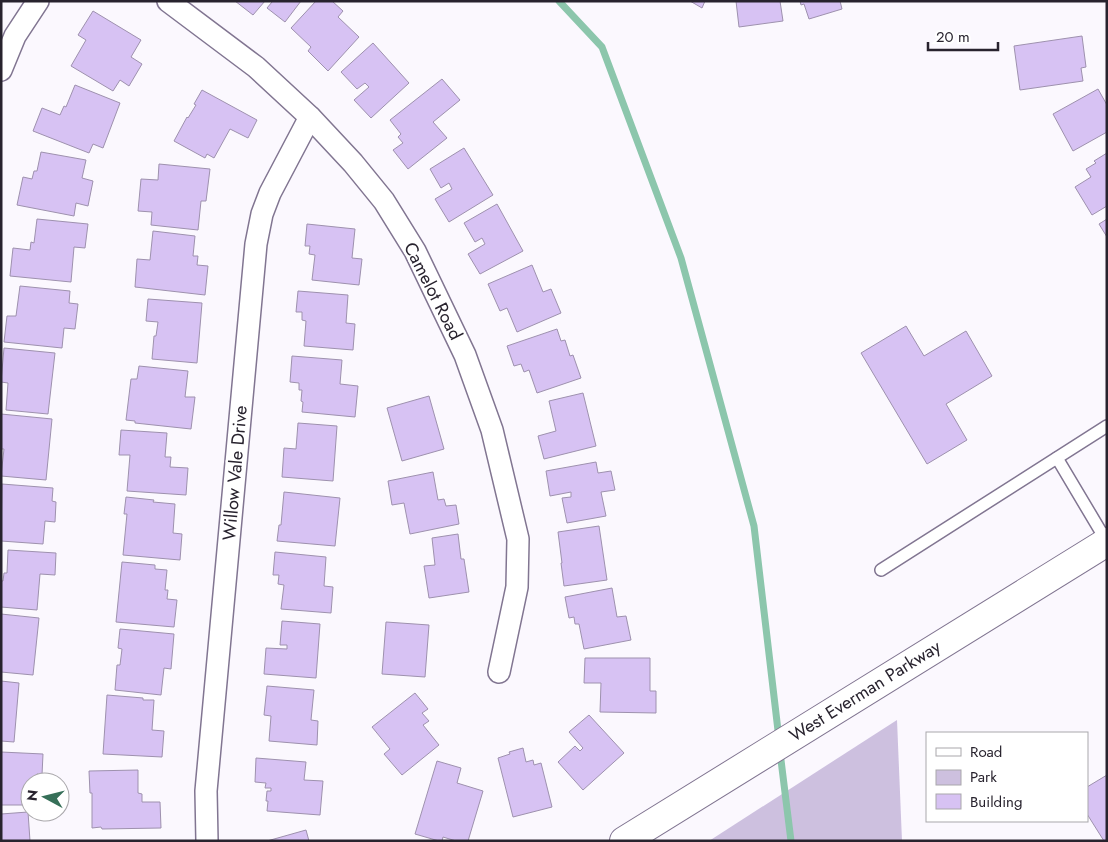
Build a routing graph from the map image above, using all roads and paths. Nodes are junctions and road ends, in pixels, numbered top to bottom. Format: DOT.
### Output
graph roads {
  1 [pos="38,1"];
  2 [pos="168,1"];
  3 [pos="1,70"];
  4 [pos="310,117"];
  5 [pos="1107,426"];
  6 [pos="1057,458"];
  7 [pos="1107,542"];
  8 [pos="881,570"];
  9 [pos="499,672"];
  10 [pos="207,841"];
  11 [pos="624,841"];
  1 -- 3 [label="street"];
  2 -- 4 [label="street, Camelot Road"];
  4 -- 9 [label="street, Camelot Road"];
  4 -- 10 [label="street, Willow Vale Drive"];
  5 -- 6 [label="lane"];
  6 -- 7 [label="lane"];
  6 -- 8 [label="lane"];
  7 -- 11 [label="street, West Everman Parkway"];
}
